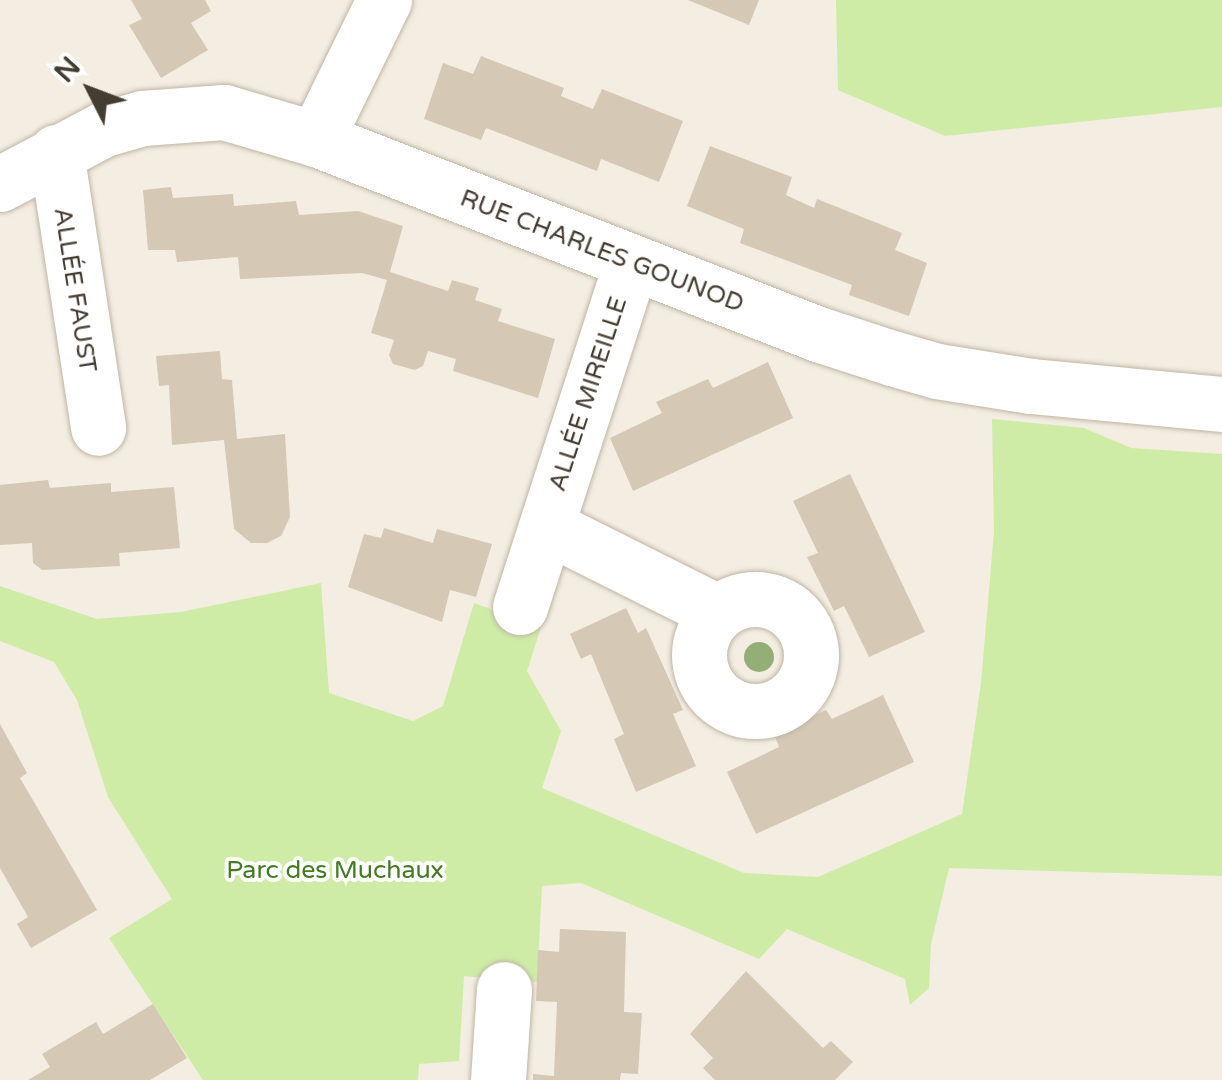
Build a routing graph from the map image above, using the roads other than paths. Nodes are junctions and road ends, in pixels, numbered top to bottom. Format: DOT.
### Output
graph roads {
  1 [pos="384,0"];
  2 [pos="316,139"];
  3 [pos="56,152"];
  4 [pos="0,184"];
  5 [pos="631,263"];
  6 [pos="1222,404"];
  7 [pos="98,428"];
  8 [pos="546,526"];
  9 [pos="520,607"];
  10 [pos="718,612"];
  11 [pos="504,990"];
  12 [pos="498,1080"];
  1 -- 2 [label="street"];
  2 -- 3 [label="street, RUE CHARLES GOUNOD"];
  2 -- 5 [label="street, RUE CHARLES GOUNOD"];
  3 -- 4 [label="street, RUE CHARLES GOUNOD"];
  3 -- 7 [label="street, ALLÉE FAUST"];
  5 -- 6 [label="street, RUE CHARLES GOUNOD"];
  5 -- 8 [label="street, ALLÉE MIREILLE"];
  8 -- 9 [label="street, ALLÉE MIREILLE"];
  8 -- 10 [label="street, ALLÉE MIREILLE"];
  11 -- 12 [label="street"];
}
